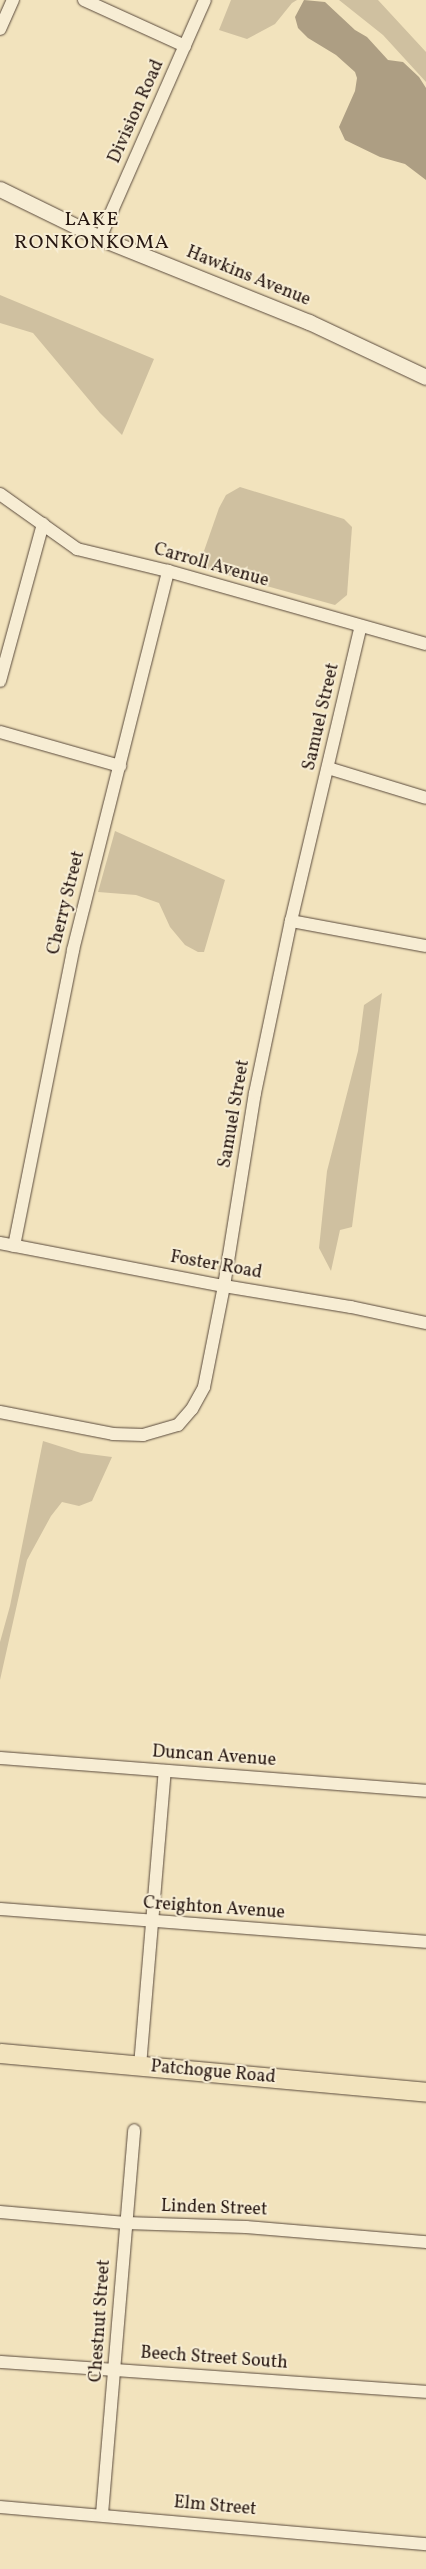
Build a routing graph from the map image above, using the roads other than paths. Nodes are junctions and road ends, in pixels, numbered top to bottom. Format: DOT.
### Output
graph roads {
  1 [pos="13,0"];
  2 [pos="84,0"];
  3 [pos="206,0"];
  4 [pos="0,29"];
  5 [pos="185,46"];
  6 [pos="0,189"];
  7 [pos="100,238"];
  8 [pos="426,377"];
  9 [pos="0,494"];
  10 [pos="43,524"];
  11 [pos="168,571"];
  12 [pos="361,626"];
  13 [pos="426,644"];
  14 [pos="0,681"];
  15 [pos="0,732"];
  16 [pos="120,766"];
  17 [pos="328,768"];
  18 [pos="426,798"];
  19 [pos="292,921"];
  20 [pos="426,946"];
  21 [pos="0,1243"];
  22 [pos="14,1246"];
  23 [pos="224,1286"];
  24 [pos="426,1323"];
  25 [pos="0,1412"];
  26 [pos="0,1758"];
  27 [pos="164,1771"];
  28 [pos="426,1791"];
  29 [pos="0,1909"];
  30 [pos="153,1922"];
  31 [pos="426,1942"];
  32 [pos="0,2053"];
  33 [pos="140,2066"];
  34 [pos="426,2092"];
  35 [pos="134,2130"];
  36 [pos="0,2212"];
  37 [pos="126,2223"];
  38 [pos="426,2242"];
  39 [pos="0,2362"];
  40 [pos="115,2370"];
  41 [pos="426,2392"];
  42 [pos="0,2507"];
  43 [pos="102,2514"];
  44 [pos="426,2544"];
  1 -- 4 [label="street"];
  2 -- 5 [label="street"];
  3 -- 5 [label="street, Division Road"];
  5 -- 7 [label="street, Division Road"];
  6 -- 7 [label="street, Hawkins Avenue"];
  7 -- 8 [label="street, Hawkins Avenue"];
  9 -- 10 [label="street, Carroll Avenue"];
  10 -- 11 [label="street, Carroll Avenue"];
  10 -- 14 [label="street"];
  11 -- 12 [label="street, Carroll Avenue"];
  11 -- 16 [label="street, Cherry Street"];
  12 -- 13 [label="street, Carroll Avenue"];
  12 -- 17 [label="street, Samuel Street"];
  15 -- 16 [label="street"];
  16 -- 22 [label="street, Cherry Street"];
  17 -- 18 [label="street"];
  17 -- 19 [label="street, Samuel Street"];
  19 -- 20 [label="street"];
  19 -- 23 [label="street, Samuel Street"];
  21 -- 22 [label="street, Foster Road"];
  22 -- 23 [label="street, Foster Road"];
  23 -- 24 [label="street, Foster Road"];
  23 -- 25 [label="street, Samuel Street"];
  26 -- 27 [label="street, Duncan Avenue"];
  27 -- 28 [label="street, Duncan Avenue"];
  27 -- 30 [label="street"];
  29 -- 30 [label="street, Creighton Avenue"];
  30 -- 31 [label="street, Creighton Avenue"];
  30 -- 33 [label="street"];
  32 -- 33 [label="main road, Patchogue Road"];
  33 -- 34 [label="main road, Patchogue Road"];
  35 -- 37 [label="street, Chestnut Street"];
  36 -- 37 [label="street, Linden Street"];
  37 -- 38 [label="street, Linden Street"];
  37 -- 40 [label="street, Chestnut Street"];
  39 -- 40 [label="street, Beech Street South"];
  40 -- 41 [label="street, Beech Street South"];
  40 -- 43 [label="street, Chestnut Street"];
  42 -- 43 [label="street, Elm Street"];
  43 -- 44 [label="street, Elm Street"];
}
